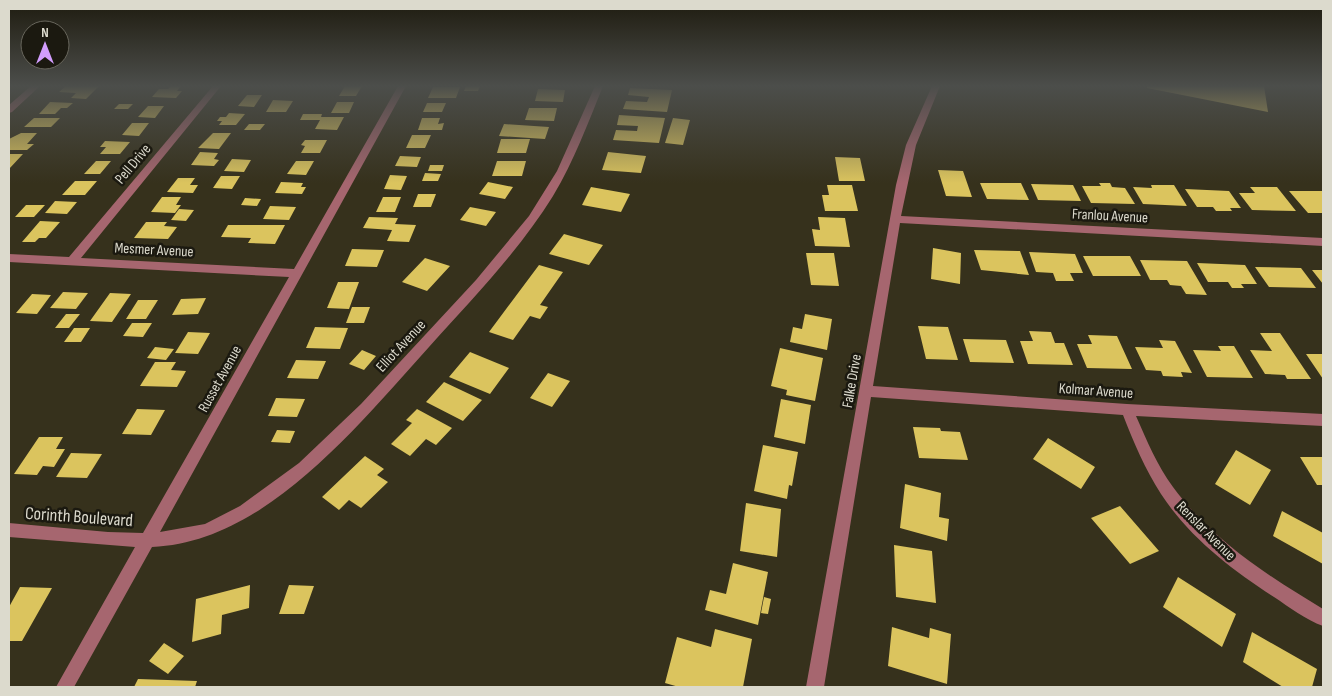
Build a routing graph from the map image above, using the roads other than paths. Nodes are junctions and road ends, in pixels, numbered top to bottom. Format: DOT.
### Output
graph roads {
  1 [pos="190,118"];
  2 [pos="384,118"];
  3 [pos="585,118"];
  4 [pos="923,118"];
  5 [pos="896,219"];
  6 [pos="1323,242"];
  7 [pos="9,258"];
  8 [pos="72,261"];
  9 [pos="299,273"];
  10 [pos="866,391"];
  11 [pos="1127,410"];
  12 [pos="1323,420"];
  13 [pos="9,530"];
  14 [pos="147,541"];
  15 [pos="1323,618"];
  16 [pos="65,687"];
  17 [pos="815,687"];
  1 -- 8 [label="street, Pell Drive"];
  2 -- 9 [label="street, Russet Avenue"];
  3 -- 14 [label="street, Elliot Avenue"];
  4 -- 5 [label="street, Falke Drive"];
  5 -- 6 [label="street, Franlou Avenue"];
  5 -- 10 [label="street, Falke Drive"];
  7 -- 8 [label="street, Mesmer Avenue"];
  8 -- 9 [label="street, Mesmer Avenue"];
  9 -- 14 [label="street, Russet Avenue"];
  10 -- 11 [label="street, Kolmar Avenue"];
  10 -- 17 [label="street, Falke Drive"];
  11 -- 12 [label="street, Kolmar Avenue"];
  11 -- 15 [label="street, Renslar Avenue"];
  13 -- 14 [label="street, Corinth Boulevard"];
  14 -- 16 [label="street, Russet Avenue"];
}
